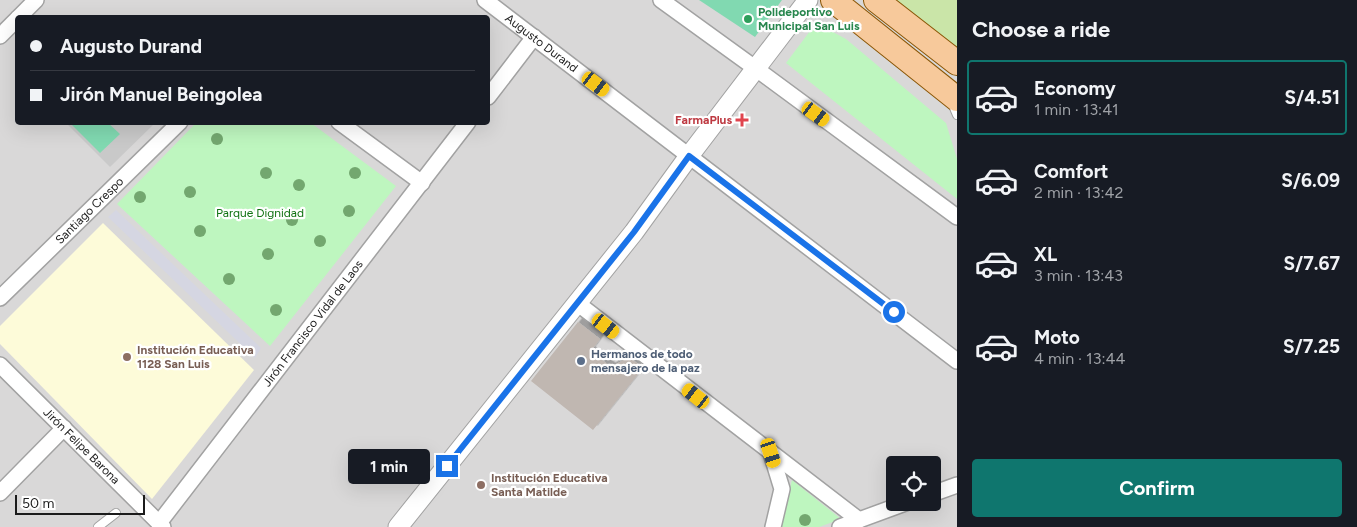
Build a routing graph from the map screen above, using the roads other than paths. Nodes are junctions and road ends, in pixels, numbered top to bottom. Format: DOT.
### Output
graph roads {
  1 [pos="485,0"];
  2 [pos="661,0"];
  3 [pos="808,0"];
  4 [pos="833,0"];
  5 [pos="876,0"];
  6 [pos="30,2"];
  7 [pos="20,15"];
  8 [pos="15,21"];
  9 [pos="0,36"];
  10 [pos="534,37"];
  11 [pos="957,63"];
  12 [pos="755,68"];
  13 [pos="490,94"];
  14 [pos="952,95"];
  15 [pos="957,115"];
  16 [pos="177,125"];
  17 [pos="343,125"];
  18 [pos="466,125"];
  19 [pos="689,156"];
  20 [pos="422,183"];
  21 [pos="957,217"];
  22 [pos="0,298"];
  23 [pos="576,303"];
  24 [pos="957,361"];
  25 [pos="0,365"];
  26 [pos="64,428"];
  27 [pos="771,453"];
  28 [pos="957,485"];
  29 [pos="941,491"];
  30 [pos="0,493"];
  31 [pos="886,510"];
  32 [pos="116,513"];
  33 [pos="859,520"];
  34 [pos="161,525"];
  35 [pos="98,527"];
  36 [pos="398,527"];
  37 [pos="772,527"];
  38 [pos="840,527"];
  1 -- 10 [label="street, Augusto Durand"];
  2 -- 12 [label="street"];
  3 -- 12 [label="street"];
  4 -- 14 [label="main road"];
  5 -- 11 [label="main road"];
  6 -- 7 [label="street"];
  8 -- 9 [label="street"];
  10 -- 13 [label="street"];
  10 -- 19 [label="street, Augusto Durand"];
  12 -- 19 [label="street"];
  12 -- 21 [label="street"];
  14 -- 15 [label="lane"];
  16 -- 22 [label="street, Santiago Crespo"];
  17 -- 20 [label="street"];
  18 -- 20 [label="street, Jirón Francisco Vidal de Laos"];
  19 -- 23 [label="street"];
  19 -- 24 [label="street, Augusto Durand"];
  20 -- 34 [label="street, Jirón Francisco Vidal de Laos"];
  23 -- 27 [label="street"];
  23 -- 36 [label="street"];
  25 -- 26 [label="street, Jirón Felipe Barona"];
  26 -- 30 [label="street"];
  26 -- 34 [label="street, Jirón Felipe Barona"];
  27 -- 33 [label="street"];
  27 -- 37 [label="street"];
  28 -- 29 [label="street"];
  31 -- 33 [label="street"];
  32 -- 35 [label="lane"];
  33 -- 38 [label="street"];
}
